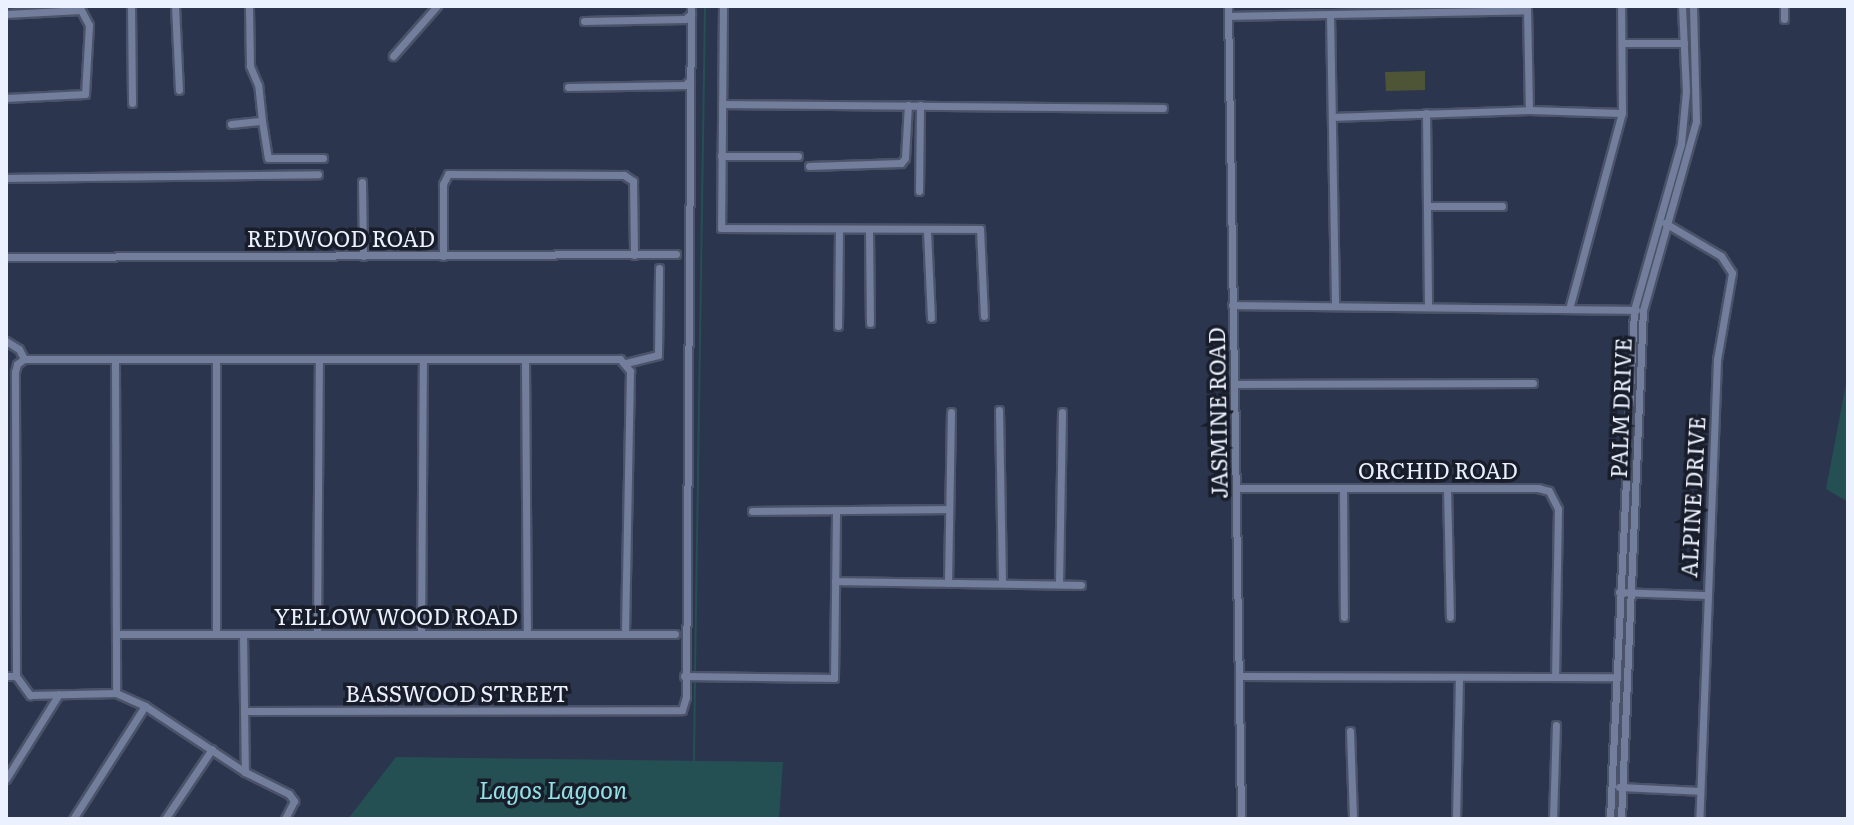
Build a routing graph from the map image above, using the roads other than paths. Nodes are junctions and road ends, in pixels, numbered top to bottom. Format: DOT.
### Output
graph roads {
  1 [pos="131,6"];
  2 [pos="175,6"];
  3 [pos="249,6"];
  4 [pos="437,6"];
  5 [pos="723,6"];
  6 [pos="1228,6"];
  7 [pos="1621,6"];
  8 [pos="1682,6"];
  9 [pos="1693,6"];
  10 [pos="1784,6"];
  11 [pos="1527,8"];
  12 [pos="691,10"];
  13 [pos="6,14"];
  14 [pos="1330,14"];
  15 [pos="1228,16"];
  16 [pos="1784,19"];
  17 [pos="584,21"];
  18 [pos="1622,43"];
  19 [pos="1683,43"];
  20 [pos="1694,43"];
  21 [pos="393,56"];
  22 [pos="690,80"];
  23 [pos="568,87"];
  24 [pos="179,90"];
  25 [pos="6,98"];
  26 [pos="132,103"];
  27 [pos="722,104"];
  28 [pos="908,105"];
  29 [pos="920,105"];
  30 [pos="1163,108"];
  31 [pos="1529,110"];
  32 [pos="1426,113"];
  33 [pos="1622,113"];
  34 [pos="1332,117"];
  35 [pos="262,121"];
  36 [pos="231,124"];
  37 [pos="721,156"];
  38 [pos="798,156"];
  39 [pos="323,158"];
  40 [pos="809,166"];
  41 [pos="318,174"];
  42 [pos="6,178"];
  43 [pos="362,182"];
  44 [pos="919,191"];
  45 [pos="1427,206"];
  46 [pos="1502,206"];
  47 [pos="1658,218"];
  48 [pos="1666,224"];
  49 [pos="839,229"];
  50 [pos="869,230"];
  51 [pos="927,231"];
  52 [pos="676,254"];
  53 [pos="634,255"];
  54 [pos="363,256"];
  55 [pos="443,256"];
  56 [pos="6,257"];
  57 [pos="659,268"];
  58 [pos="1232,305"];
  59 [pos="1335,306"];
  60 [pos="1428,307"];
  61 [pos="1569,309"];
  62 [pos="1638,310"];
  63 [pos="984,316"];
  64 [pos="931,318"];
  65 [pos="870,323"];
  66 [pos="838,326"];
  67 [pos="6,341"];
  68 [pos="24,359"];
  69 [pos="525,359"];
  70 [pos="216,360"];
  71 [pos="319,360"];
  72 [pos="423,360"];
  73 [pos="115,361"];
  74 [pos="623,361"];
  75 [pos="1533,383"];
  76 [pos="1234,384"];
  77 [pos="999,410"];
  78 [pos="951,412"];
  79 [pos="1062,412"];
  80 [pos="1236,488"];
  81 [pos="1343,488"];
  82 [pos="1447,488"];
  83 [pos="6,497"];
  84 [pos="17,497"];
  85 [pos="949,509"];
  86 [pos="752,511"];
  87 [pos="836,512"];
  88 [pos="835,581"];
  89 [pos="948,583"];
  90 [pos="1002,583"];
  91 [pos="1059,584"];
  92 [pos="1081,585"];
  93 [pos="1619,592"];
  94 [pos="1631,592"];
  95 [pos="1705,595"];
  96 [pos="6,598"];
  97 [pos="16,598"];
  98 [pos="1344,617"];
  99 [pos="1450,617"];
  100 [pos="421,633"];
  101 [pos="116,634"];
  102 [pos="216,634"];
  103 [pos="243,634"];
  104 [pos="317,634"];
  105 [pos="527,634"];
  106 [pos="625,634"];
  107 [pos="675,634"];
  108 [pos="6,676"];
  109 [pos="16,676"];
  110 [pos="686,676"];
  111 [pos="1239,676"];
  112 [pos="1555,676"];
  113 [pos="1459,677"];
  114 [pos="1614,677"];
  115 [pos="1627,677"];
  116 [pos="116,693"];
  117 [pos="59,694"];
  118 [pos="145,706"];
  119 [pos="244,711"];
  120 [pos="1556,725"];
  121 [pos="1350,731"];
  122 [pos="212,749"];
  123 [pos="245,772"];
  124 [pos="6,779"];
  125 [pos="1611,781"];
  126 [pos="1622,788"];
  127 [pos="1700,791"];
  128 [pos="73,819"];
  129 [pos="165,819"];
  130 [pos="285,819"];
  131 [pos="1241,819"];
  132 [pos="1353,819"];
  133 [pos="1456,819"];
  134 [pos="1553,819"];
  135 [pos="1610,819"];
  136 [pos="1621,819"];
  137 [pos="1699,819"];
  1 -- 26 [label="street"];
  2 -- 24 [label="street"];
  3 -- 35 [label="street"];
  4 -- 21 [label="street"];
  5 -- 27 [label="street"];
  6 -- 15 [label="street, JASMINE ROAD"];
  7 -- 18 [label="street"];
  8 -- 19 [label="street, PALM DRIVE"];
  9 -- 20 [label="street, PALM DRIVE"];
  10 -- 16 [label="street"];
  11 -- 14 [label="street"];
  11 -- 31 [label="street"];
  12 -- 17 [label="street"];
  12 -- 22 [label="street"];
  13 -- 25 [label="street"];
  14 -- 15 [label="street"];
  14 -- 34 [label="street"];
  15 -- 58 [label="street, JASMINE ROAD"];
  18 -- 19 [label="street"];
  18 -- 33 [label="street"];
  19 -- 20 [label="street"];
  19 -- 47 [label="street, PALM DRIVE"];
  20 -- 48 [label="street, PALM DRIVE"];
  22 -- 23 [label="street"];
  22 -- 110 [label="street"];
  27 -- 28 [label="street"];
  27 -- 37 [label="street"];
  28 -- 29 [label="street"];
  28 -- 40 [label="street"];
  29 -- 30 [label="street"];
  29 -- 44 [label="street"];
  31 -- 32 [label="street"];
  31 -- 33 [label="street"];
  32 -- 34 [label="street"];
  32 -- 45 [label="street"];
  33 -- 61 [label="street"];
  34 -- 59 [label="street"];
  35 -- 36 [label="street"];
  35 -- 39 [label="street"];
  37 -- 38 [label="street"];
  37 -- 49 [label="street"];
  41 -- 42 [label="street"];
  43 -- 54 [label="street"];
  45 -- 46 [label="street"];
  45 -- 60 [label="street"];
  47 -- 48 [label="street, ALPINE DRIVE"];
  47 -- 62 [label="street, PALM DRIVE"];
  48 -- 62 [label="street, PALM DRIVE"];
  48 -- 95 [label="street, ALPINE DRIVE"];
  49 -- 50 [label="street"];
  49 -- 66 [label="street"];
  50 -- 51 [label="street"];
  50 -- 65 [label="street"];
  51 -- 63 [label="street"];
  51 -- 64 [label="street"];
  52 -- 53 [label="street, REDWOOD ROAD"];
  53 -- 55 [label="street, REDWOOD ROAD"];
  53 -- 55 [label="street"];
  54 -- 55 [label="street, REDWOOD ROAD"];
  54 -- 56 [label="street, REDWOOD ROAD"];
  57 -- 74 [label="street"];
  58 -- 59 [label="street"];
  58 -- 76 [label="street, JASMINE ROAD"];
  59 -- 60 [label="street"];
  60 -- 61 [label="street"];
  61 -- 62 [label="street"];
  62 -- 93 [label="street, PALM DRIVE"];
  62 -- 94 [label="street, PALM DRIVE"];
  67 -- 68 [label="street"];
  68 -- 73 [label="street"];
  68 -- 84 [label="street"];
  69 -- 72 [label="street"];
  69 -- 74 [label="street"];
  69 -- 105 [label="street"];
  70 -- 71 [label="street"];
  70 -- 73 [label="street"];
  70 -- 102 [label="street"];
  71 -- 72 [label="street"];
  71 -- 104 [label="street"];
  72 -- 100 [label="street"];
  73 -- 101 [label="street"];
  74 -- 106 [label="street"];
  75 -- 76 [label="street"];
  76 -- 80 [label="street, JASMINE ROAD"];
  77 -- 90 [label="street"];
  78 -- 85 [label="street"];
  79 -- 91 [label="street"];
  80 -- 81 [label="street, ORCHID ROAD"];
  80 -- 111 [label="street, JASMINE ROAD"];
  81 -- 82 [label="street, ORCHID ROAD"];
  81 -- 98 [label="street"];
  82 -- 99 [label="street"];
  82 -- 112 [label="street, ORCHID ROAD"];
  83 -- 84 [label="street"];
  84 -- 97 [label="street"];
  85 -- 87 [label="street"];
  85 -- 89 [label="street"];
  86 -- 87 [label="street"];
  87 -- 88 [label="street"];
  88 -- 89 [label="street"];
  88 -- 110 [label="street"];
  89 -- 90 [label="street"];
  90 -- 91 [label="street"];
  91 -- 92 [label="street"];
  93 -- 94 [label="street"];
  93 -- 114 [label="street, PALM DRIVE"];
  94 -- 95 [label="street"];
  94 -- 115 [label="street, PALM DRIVE"];
  95 -- 127 [label="street, ALPINE DRIVE"];
  96 -- 97 [label="street"];
  97 -- 109 [label="street"];
  100 -- 104 [label="street, YELLOW WOOD ROAD"];
  100 -- 105 [label="street, YELLOW WOOD ROAD"];
  101 -- 102 [label="street, YELLOW WOOD ROAD"];
  101 -- 116 [label="street"];
  102 -- 103 [label="street, YELLOW WOOD ROAD"];
  103 -- 104 [label="street, YELLOW WOOD ROAD"];
  103 -- 119 [label="street"];
  105 -- 106 [label="street, YELLOW WOOD ROAD"];
  106 -- 107 [label="street, YELLOW WOOD ROAD"];
  108 -- 109 [label="street"];
  109 -- 117 [label="street"];
  110 -- 119 [label="street, BASSWOOD STREET"];
  111 -- 113 [label="street"];
  111 -- 131 [label="street, JASMINE ROAD"];
  112 -- 113 [label="street"];
  112 -- 114 [label="street"];
  113 -- 133 [label="street"];
  114 -- 115 [label="street"];
  114 -- 125 [label="street, PALM DRIVE"];
  115 -- 126 [label="street, PALM DRIVE"];
  116 -- 117 [label="street"];
  116 -- 118 [label="street"];
  117 -- 124 [label="street"];
  118 -- 122 [label="street"];
  118 -- 128 [label="street"];
  119 -- 123 [label="street"];
  120 -- 134 [label="street"];
  121 -- 132 [label="street"];
  122 -- 123 [label="street"];
  122 -- 129 [label="street"];
  123 -- 130 [label="street"];
  125 -- 126 [label="street"];
  125 -- 135 [label="street, PALM DRIVE"];
  126 -- 127 [label="street"];
  126 -- 136 [label="street, PALM DRIVE"];
  127 -- 137 [label="street, ALPINE DRIVE"];
}
